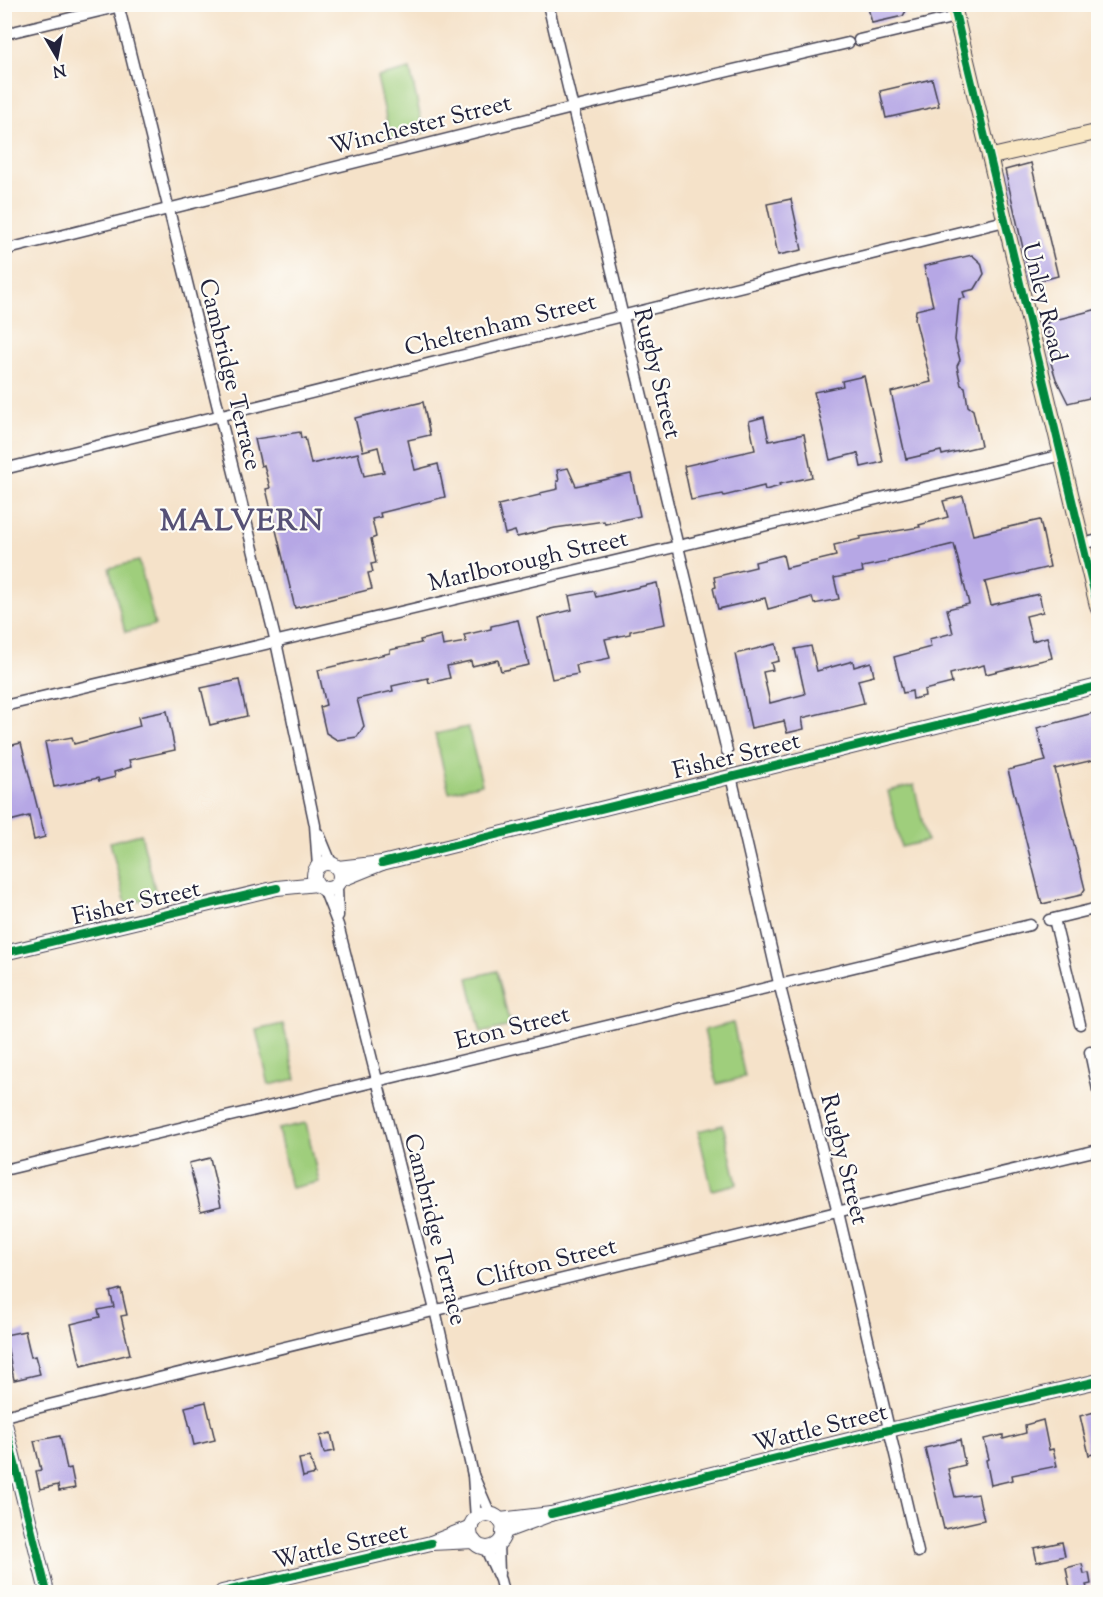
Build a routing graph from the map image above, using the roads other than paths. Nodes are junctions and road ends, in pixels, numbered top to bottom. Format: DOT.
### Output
graph roads {
  1 [pos="548,4"];
  2 [pos="122,5"];
  3 [pos="954,11"];
  4 [pos="4,34"];
  5 [pos="859,40"];
  6 [pos="848,43"];
  7 [pos="572,108"];
  8 [pos="1098,132"];
  9 [pos="990,158"];
  10 [pos="168,208"];
  11 [pos="1005,221"];
  12 [pos="4,250"];
  13 [pos="623,316"];
  14 [pos="220,415"];
  15 [pos="1062,454"];
  16 [pos="4,469"];
  17 [pos="1098,540"];
  18 [pos="1083,544"];
  19 [pos="678,546"];
  20 [pos="1098,608"];
  21 [pos="276,642"];
  22 [pos="1098,686"];
  23 [pos="4,706"];
  24 [pos="727,751"];
  25 [pos="732,776"];
  26 [pos="327,876"];
  27 [pos="1098,908"];
  28 [pos="1030,925"];
  29 [pos="4,954"];
  30 [pos="779,983"];
  31 [pos="1080,1024"];
  32 [pos="1090,1052"];
  33 [pos="377,1082"];
  34 [pos="1098,1090"];
  35 [pos="1098,1150"];
  36 [pos="4,1170"];
  37 [pos="837,1212"];
  38 [pos="435,1310"];
  39 [pos="1098,1381"];
  40 [pos="4,1418"];
  41 [pos="889,1430"];
  42 [pos="487,1531"];
  43 [pos="918,1552"];
  44 [pos="47,1593"];
  45 [pos="222,1593"];
  46 [pos="503,1593"];
  1 -- 7 [label="street, Rugby Street"];
  2 -- 4 [label="street"];
  2 -- 10 [label="street, Cambridge Terrace"];
  3 -- 5 [label="street"];
  3 -- 9 [label="main road, Unley Road"];
  6 -- 7 [label="street, Winchester Street"];
  7 -- 10 [label="street, Winchester Street"];
  7 -- 13 [label="street, Rugby Street"];
  8 -- 9 [label="main road"];
  9 -- 11 [label="main road, Unley Road"];
  10 -- 12 [label="street, Winchester Street"];
  10 -- 14 [label="street, Cambridge Terrace"];
  11 -- 13 [label="street, Cheltenham Street"];
  11 -- 15 [label="main road, Unley Road"];
  13 -- 14 [label="street, Cheltenham Street"];
  13 -- 19 [label="street, Rugby Street"];
  14 -- 16 [label="street, Cheltenham Street"];
  14 -- 21 [label="street, Cambridge Terrace"];
  15 -- 18 [label="main road, Unley Road"];
  15 -- 19 [label="street, Marlborough Street"];
  17 -- 18 [label="street"];
  18 -- 20 [label="main road, Unley Road"];
  19 -- 21 [label="street, Marlborough Street"];
  19 -- 24 [label="street, Rugby Street"];
  21 -- 23 [label="street, Marlborough Street"];
  21 -- 26 [label="street, Cambridge Terrace"];
  22 -- 25 [label="street, Fisher Street"];
  25 -- 26 [label="street, Fisher Street"];
  25 -- 30 [label="street, Rugby Street"];
  26 -- 29 [label="street, Fisher Street"];
  26 -- 33 [label="street, Cambridge Terrace"];
  27 -- 31 [label="street"];
  28 -- 30 [label="street, Eton Street"];
  30 -- 33 [label="street, Eton Street"];
  30 -- 37 [label="street, Rugby Street"];
  32 -- 34 [label="street"];
  33 -- 36 [label="street, Eton Street"];
  33 -- 38 [label="street, Cambridge Terrace"];
  35 -- 37 [label="street, Clifton Street"];
  37 -- 38 [label="street, Clifton Street"];
  37 -- 41 [label="street, Rugby Street"];
  38 -- 40 [label="street, Clifton Street"];
  38 -- 42 [label="street, Cambridge Terrace"];
  39 -- 41 [label="street, Wattle Street"];
  40 -- 44 [label="street"];
  41 -- 42 [label="street, Wattle Street"];
  41 -- 43 [label="street, Rugby Street"];
  42 -- 45 [label="street, Wattle Street"];
  42 -- 46 [label="street, Cambridge Terrace"];
}
